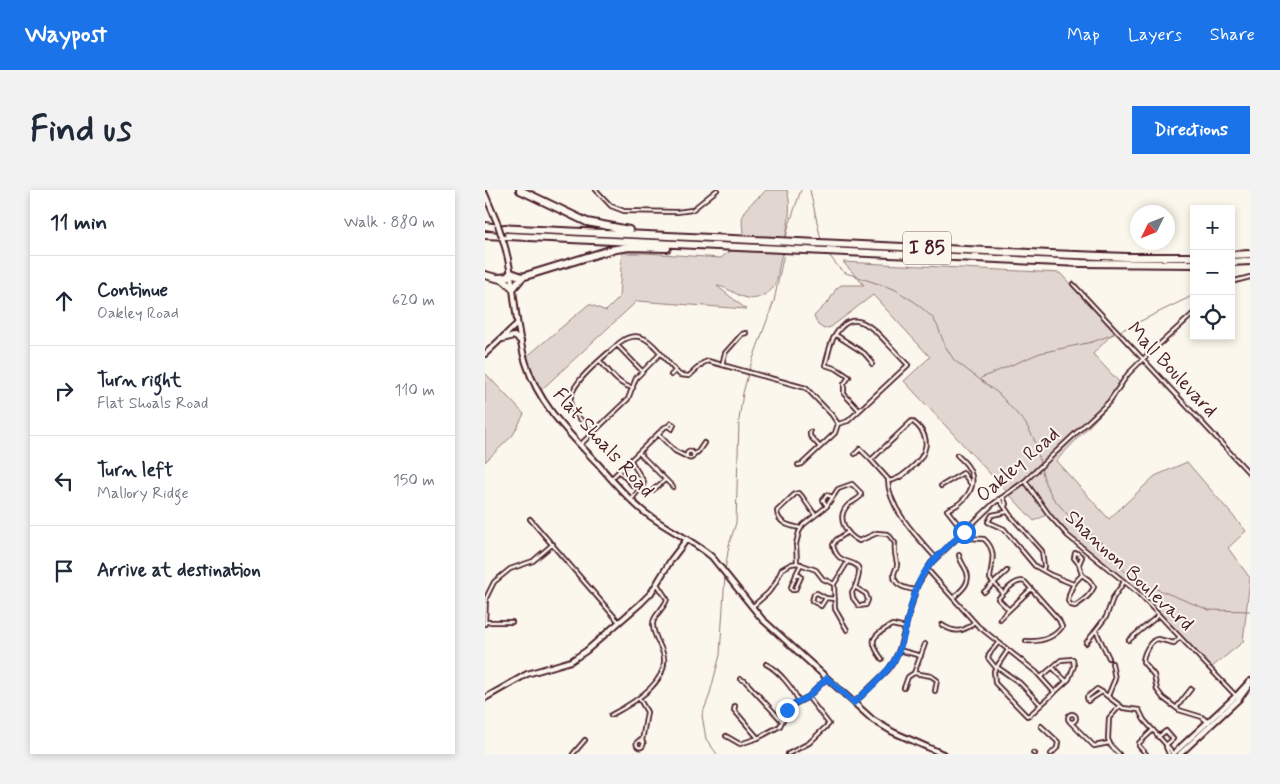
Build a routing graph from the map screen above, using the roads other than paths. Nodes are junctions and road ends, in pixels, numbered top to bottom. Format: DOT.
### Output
graph roads {
  1 [pos="520,190"];
  2 [pos="596,190"];
  3 [pos="717,190"];
  4 [pos="485,194"];
  5 [pos="485,226"];
  6 [pos="485,235"];
  7 [pos="660,235"];
  8 [pos="734,246"];
  9 [pos="1250,254"];
  10 [pos="1235,255"];
  11 [pos="1190,257"];
  12 [pos="1250,261"];
  13 [pos="1235,263"];
  14 [pos="1235,263"];
  15 [pos="1190,264"];
  16 [pos="1250,265"];
  17 [pos="511,273"];
  18 [pos="485,275"];
  19 [pos="522,277"];
  20 [pos="1250,277"];
  21 [pos="500,278"];
  22 [pos="1235,281"];
  23 [pos="1073,284"];
  24 [pos="513,288"];
  25 [pos="1190,317"];
  26 [pos="517,324"];
  27 [pos="746,333"];
  28 [pos="836,335"];
  29 [pos="499,341"];
  30 [pos="521,341"];
  31 [pos="617,345"];
  32 [pos="485,354"];
  33 [pos="660,354"];
  34 [pos="1142,360"];
  35 [pos="600,361"];
  36 [pos="871,364"];
  37 [pos="722,365"];
  38 [pos="642,371"];
  39 [pos="675,371"];
  40 [pos="671,375"];
  41 [pos="633,388"];
  42 [pos="859,410"];
  43 [pos="838,424"];
  44 [pos="668,426"];
  45 [pos="593,432"];
  46 [pos="809,432"];
  47 [pos="658,434"];
  48 [pos="704,443"];
  49 [pos="580,444"];
  50 [pos="820,447"];
  51 [pos="639,452"];
  52 [pos="855,454"];
  53 [pos="957,455"];
  54 [pos="631,460"];
  55 [pos="871,460"];
  56 [pos="798,465"];
  57 [pos="617,472"];
  58 [pos="1250,474"];
  59 [pos="611,479"];
  60 [pos="665,480"];
  61 [pos="888,481"];
  62 [pos="1025,481"];
  63 [pos="972,485"];
  64 [pos="633,486"];
  65 [pos="941,486"];
  66 [pos="673,487"];
  67 [pos="653,490"];
  68 [pos="832,497"];
  69 [pos="1001,498"];
  70 [pos="631,500"];
  71 [pos="827,506"];
  72 [pos="1006,509"];
  73 [pos="815,515"];
  74 [pos="531,519"];
  75 [pos="801,528"];
  76 [pos="848,532"];
  77 [pos="964,532"];
  78 [pos="687,540"];
  79 [pos="553,544"];
  80 [pos="959,555"];
  81 [pos="936,558"];
  82 [pos="799,563"];
  83 [pos="847,563"];
  84 [pos="1079,564"];
  85 [pos="927,569"];
  86 [pos="1043,570"];
  87 [pos="1007,571"];
  88 [pos="796,575"];
  89 [pos="1082,575"];
  90 [pos="1124,582"];
  91 [pos="994,583"];
  92 [pos="657,584"];
  93 [pos="834,584"];
  94 [pos="1073,584"];
  95 [pos="855,587"];
  96 [pos="1031,589"];
  97 [pos="916,590"];
  98 [pos="984,592"];
  99 [pos="1003,593"];
  100 [pos="826,598"];
  101 [pos="953,598"];
  102 [pos="835,600"];
  103 [pos="752,607"];
  104 [pos="1009,610"];
  105 [pos="1159,615"];
  106 [pos="1000,618"];
  107 [pos="512,622"];
  108 [pos="620,622"];
  109 [pos="974,622"];
  110 [pos="485,623"];
  111 [pos="942,626"];
  112 [pos="906,628"];
  113 [pos="847,630"];
  114 [pos="1096,631"];
  115 [pos="1180,637"];
  116 [pos="1129,640"];
  117 [pos="1027,641"];
  118 [pos="998,643"];
  119 [pos="1085,643"];
  120 [pos="925,644"];
  121 [pos="899,650"];
  122 [pos="1008,650"];
  123 [pos="921,656"];
  124 [pos="1109,658"];
  125 [pos="882,659"];
  126 [pos="1112,663"];
  127 [pos="766,664"];
  128 [pos="996,667"];
  129 [pos="1053,668"];
  130 [pos="914,673"];
  131 [pos="1041,677"];
  132 [pos="827,678"];
  133 [pos="740,679"];
  134 [pos="1066,681"];
  135 [pos="1250,683"];
  136 [pos="904,688"];
  137 [pos="1191,689"];
  138 [pos="935,691"];
  139 [pos="1054,692"];
  140 [pos="1102,692"];
  141 [pos="1108,696"];
  142 [pos="808,697"];
  143 [pos="1238,697"];
  144 [pos="485,698"];
  145 [pos="639,698"];
  146 [pos="799,702"];
  147 [pos="854,703"];
  148 [pos="1041,705"];
  149 [pos="735,706"];
  150 [pos="1119,706"];
  151 [pos="1176,708"];
  152 [pos="611,715"];
  153 [pos="782,722"];
  154 [pos="1070,722"];
  155 [pos="1210,723"];
  156 [pos="1041,726"];
  157 [pos="1153,731"];
  158 [pos="726,736"];
  159 [pos="1158,737"];
  160 [pos="758,738"];
  161 [pos="585,740"];
  162 [pos="642,741"];
  163 [pos="1109,743"];
  164 [pos="1166,745"];
  165 [pos="932,752"];
  166 [pos="573,754"];
  167 [pos="788,754"];
  168 [pos="943,754"];
  169 [pos="1051,754"];
  170 [pos="1119,754"];
  171 [pos="1146,754"];
  172 [pos="1171,754"];
  173 [pos="1180,754"];
  1 -- 7 [label="highway"];
  2 -- 3 [label="street"];
  4 -- 17 [label="street, Flat Shoals Road, bridge"];
  5 -- 7 [label="highway, I 85"];
  6 -- 8 [label="highway, I 85"];
  7 -- 11 [label="highway, I 85"];
  8 -- 15 [label="highway, I 85"];
  8 -- 19 [label="highway"];
  9 -- 10 [label="highway"];
  12 -- 13 [label="highway"];
  14 -- 16 [label="highway"];
  17 -- 19 [label="highway"];
  17 -- 21 [label="highway"];
  17 -- 24 [label="street, Flat Shoals Road"];
  18 -- 21 [label="highway"];
  19 -- 24 [label="highway"];
  20 -- 22 [label="street"];
  21 -- 24 [label="highway"];
  23 -- 34 [label="street, Mall Boulevard"];
  24 -- 26 [label="street, Flat Shoals Road"];
  25 -- 34 [label="street, Oakley Road"];
  26 -- 29 [label="street"];
  26 -- 30 [label="street, Flat Shoals Road"];
  27 -- 37 [label="street"];
  28 -- 36 [label="street"];
  28 -- 42 [label="street"];
  28 -- 42 [label="street"];
  29 -- 30 [label="street"];
  29 -- 32 [label="street"];
  30 -- 49 [label="street, Flat Shoals Road"];
  31 -- 33 [label="street"];
  31 -- 35 [label="street"];
  31 -- 38 [label="street"];
  33 -- 38 [label="street"];
  33 -- 39 [label="street"];
  34 -- 58 [label="street, Mall Boulevard"];
  34 -- 62 [label="street, Oakley Road"];
  35 -- 41 [label="street"];
  35 -- 45 [label="street"];
  37 -- 39 [label="street"];
  37 -- 43 [label="street"];
  38 -- 41 [label="street"];
  39 -- 40 [label="street"];
  41 -- 45 [label="street"];
  42 -- 43 [label="street"];
  43 -- 50 [label="street"];
  44 -- 47 [label="street"];
  45 -- 49 [label="street"];
  46 -- 50 [label="street"];
  47 -- 48 [label="street"];
  47 -- 51 [label="street"];
  49 -- 59 [label="street, Flat Shoals Road"];
  50 -- 56 [label="street"];
  51 -- 54 [label="street"];
  51 -- 60 [label="street"];
  52 -- 55 [label="street"];
  53 -- 63 [label="street"];
  54 -- 57 [label="street"];
  54 -- 70 [label="street"];
  55 -- 61 [label="street"];
  55 -- 61 [label="street"];
  57 -- 59 [label="street"];
  57 -- 64 [label="street"];
  59 -- 70 [label="street, Flat Shoals Road"];
  60 -- 66 [label="street"];
  60 -- 67 [label="street"];
  61 -- 81 [label="street"];
  62 -- 69 [label="street, Oakley Road"];
  62 -- 90 [label="street, Shannon Boulevard"];
  63 -- 65 [label="street"];
  63 -- 77 [label="street"];
  68 -- 71 [label="street"];
  68 -- 71 [label="street"];
  68 -- 76 [label="street"];
  69 -- 72 [label="street"];
  69 -- 77 [label="street, Oakley Road"];
  70 -- 78 [label="street, Flat Shoals Road"];
  71 -- 73 [label="street"];
  72 -- 86 [label="street"];
  72 -- 86 [label="street"];
  73 -- 75 [label="street"];
  73 -- 75 [label="street"];
  74 -- 79 [label="street"];
  75 -- 82 [label="street"];
  76 -- 83 [label="street"];
  76 -- 97 [label="street"];
  77 -- 81 [label="street, Oakley Road"];
  77 -- 91 [label="street"];
  78 -- 92 [label="street"];
  78 -- 103 [label="street, Flat Shoals Road"];
  79 -- 108 [label="street"];
  79 -- 110 [label="street"];
  80 -- 101 [label="street"];
  81 -- 85 [label="street, Oakley Road"];
  82 -- 88 [label="street"];
  82 -- 93 [label="street"];
  82 -- 103 [label="street"];
  83 -- 93 [label="street"];
  83 -- 95 [label="street"];
  84 -- 89 [label="street"];
  85 -- 97 [label="street, Oakley Road"];
  85 -- 101 [label="street"];
  86 -- 94 [label="street"];
  87 -- 91 [label="street"];
  88 -- 88 [label="street"];
  89 -- 94 [label="street"];
  89 -- 94 [label="street"];
  90 -- 105 [label="street, Shannon Boulevard"];
  90 -- 114 [label="street"];
  91 -- 98 [label="street"];
  91 -- 99 [label="street"];
  92 -- 108 [label="street"];
  92 -- 145 [label="street"];
  93 -- 102 [label="street"];
  95 -- 95 [label="street"];
  96 -- 99 [label="street"];
  96 -- 104 [label="street"];
  96 -- 117 [label="street"];
  97 -- 112 [label="street, Oakley Road"];
  99 -- 104 [label="street"];
  100 -- 100 [label="street"];
  100 -- 102 [label="street"];
  101 -- 109 [label="street"];
  102 -- 113 [label="street"];
  103 -- 132 [label="street, Flat Shoals Road"];
  104 -- 106 [label="street"];
  105 -- 115 [label="street, Shannon Boulevard"];
  105 -- 116 [label="street"];
  107 -- 110 [label="street"];
  108 -- 144 [label="street"];
  109 -- 111 [label="street"];
  109 -- 118 [label="street"];
  112 -- 121 [label="street, Oakley Road"];
  112 -- 125 [label="street"];
  114 -- 119 [label="street"];
  114 -- 124 [label="street"];
  115 -- 143 [label="street, Shannon Boulevard"];
  115 -- 151 [label="street"];
  118 -- 122 [label="street"];
  118 -- 128 [label="street"];
  120 -- 123 [label="street"];
  121 -- 123 [label="street"];
  121 -- 147 [label="street, Oakley Road"];
  122 -- 128 [label="street"];
  122 -- 131 [label="street"];
  123 -- 130 [label="street"];
  126 -- 141 [label="street"];
  127 -- 146 [label="street"];
  128 -- 148 [label="street"];
  128 -- 148 [label="street"];
  129 -- 131 [label="street"];
  129 -- 134 [label="street"];
  129 -- 134 [label="street"];
  130 -- 136 [label="street"];
  130 -- 138 [label="street"];
  131 -- 139 [label="street"];
  132 -- 142 [label="street"];
  132 -- 147 [label="street, Flat Shoals Road"];
  133 -- 153 [label="street"];
  134 -- 139 [label="street"];
  135 -- 143 [label="street"];
  137 -- 151 [label="street"];
  139 -- 148 [label="street"];
  140 -- 140 [label="street"];
  140 -- 141 [label="street"];
  141 -- 150 [label="street"];
  142 -- 146 [label="street"];
  142 -- 167 [label="street"];
  143 -- 155 [label="street"];
  145 -- 152 [label="street"];
  145 -- 162 [label="street"];
  146 -- 153 [label="street"];
  147 -- 165 [label="street, Flat Shoals Road"];
  149 -- 160 [label="street"];
  150 -- 157 [label="street"];
  150 -- 163 [label="street"];
  151 -- 155 [label="street"];
  153 -- 160 [label="street"];
  154 -- 163 [label="street"];
  155 -- 172 [label="street"];
  155 -- 173 [label="street"];
  156 -- 169 [label="street"];
  157 -- 159 [label="street"];
  157 -- 171 [label="street"];
  158 -- 160 [label="street"];
  159 -- 164 [label="street"];
  159 -- 164 [label="street"];
  161 -- 166 [label="street"];
  163 -- 170 [label="street"];
  164 -- 172 [label="street"];
  165 -- 168 [label="street, Flat Shoals Road"];
}
